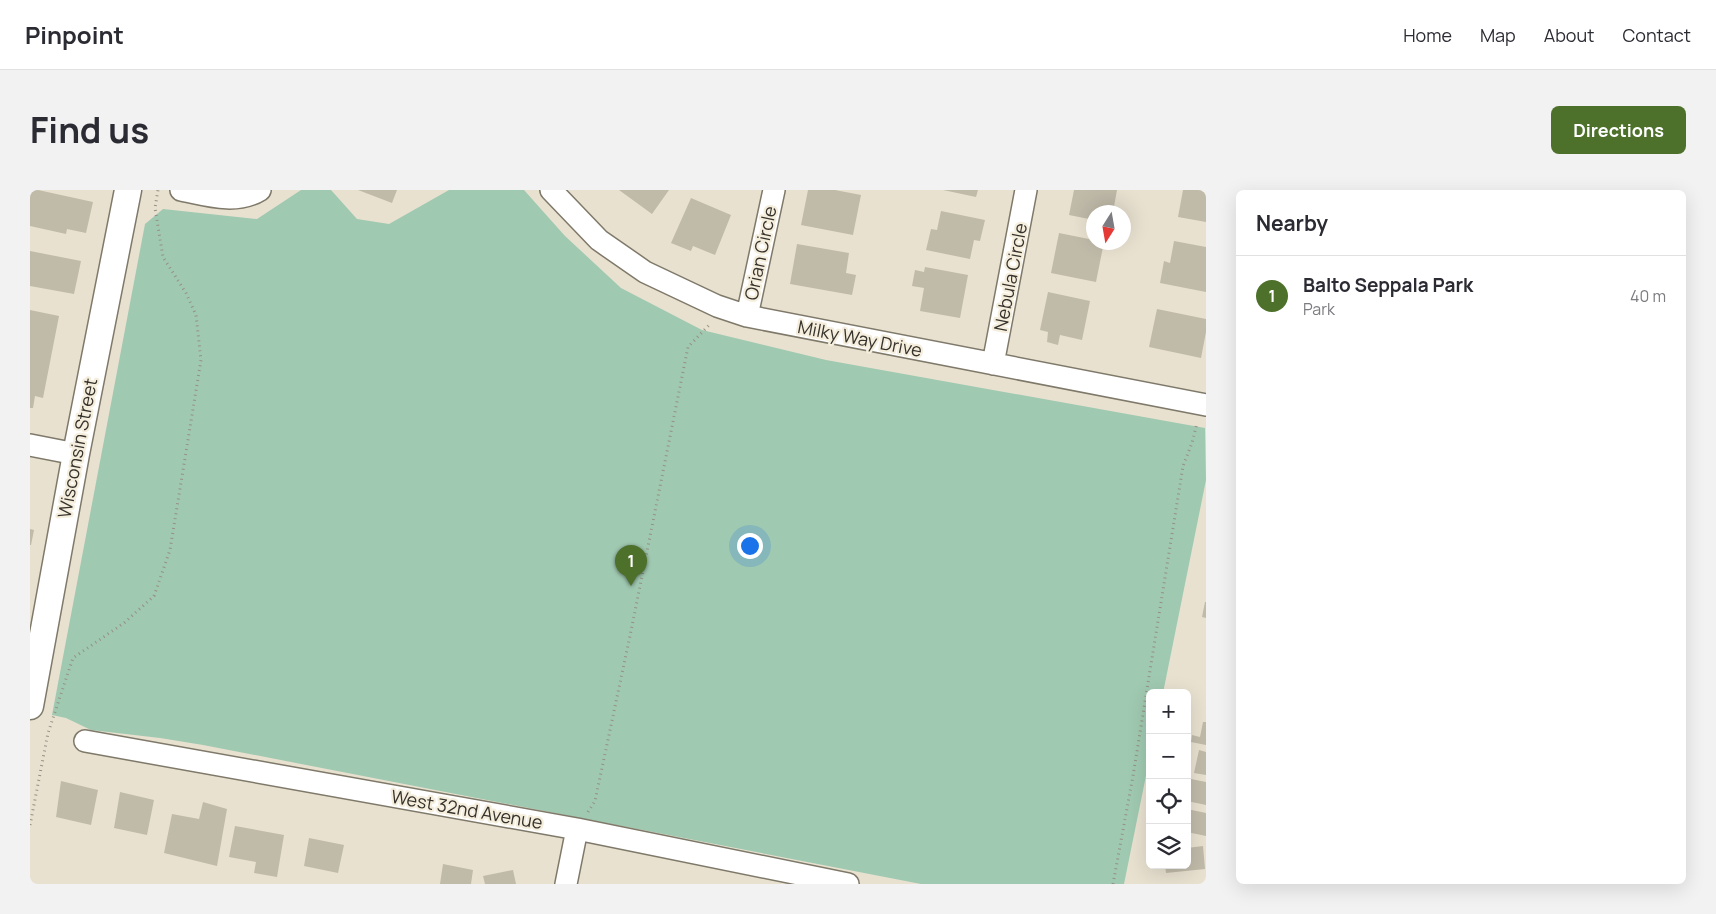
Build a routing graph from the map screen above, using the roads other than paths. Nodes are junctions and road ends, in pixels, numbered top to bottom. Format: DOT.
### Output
graph roads {
  1 [pos="128,190"];
  2 [pos="181,190"];
  3 [pos="260,190"];
  4 [pos="552,190"];
  5 [pos="774,190"];
  6 [pos="1026,190"];
  7 [pos="748,316"];
  8 [pos="992,364"];
  9 [pos="1202,413"];
  10 [pos="30,445"];
  11 [pos="76,454"];
  12 [pos="30,706"];
  13 [pos="85,741"];
  14 [pos="577,829"];
  15 [pos="566,884"];
  16 [pos="848,884"];
  1 -- 11 [label="street, Wisconsin Street"];
  2 -- 3 [label="street"];
  4 -- 7 [label="street, Milky Way Drive"];
  5 -- 7 [label="street, Orian Circle"];
  6 -- 8 [label="street, Nebula Circle"];
  7 -- 8 [label="street, Milky Way Drive"];
  8 -- 9 [label="street, Milky Way Drive"];
  10 -- 11 [label="street"];
  11 -- 12 [label="street, Wisconsin Street"];
  13 -- 14 [label="street, West 32nd Avenue"];
  14 -- 15 [label="street"];
  14 -- 16 [label="street, West 32nd Avenue"];
}
